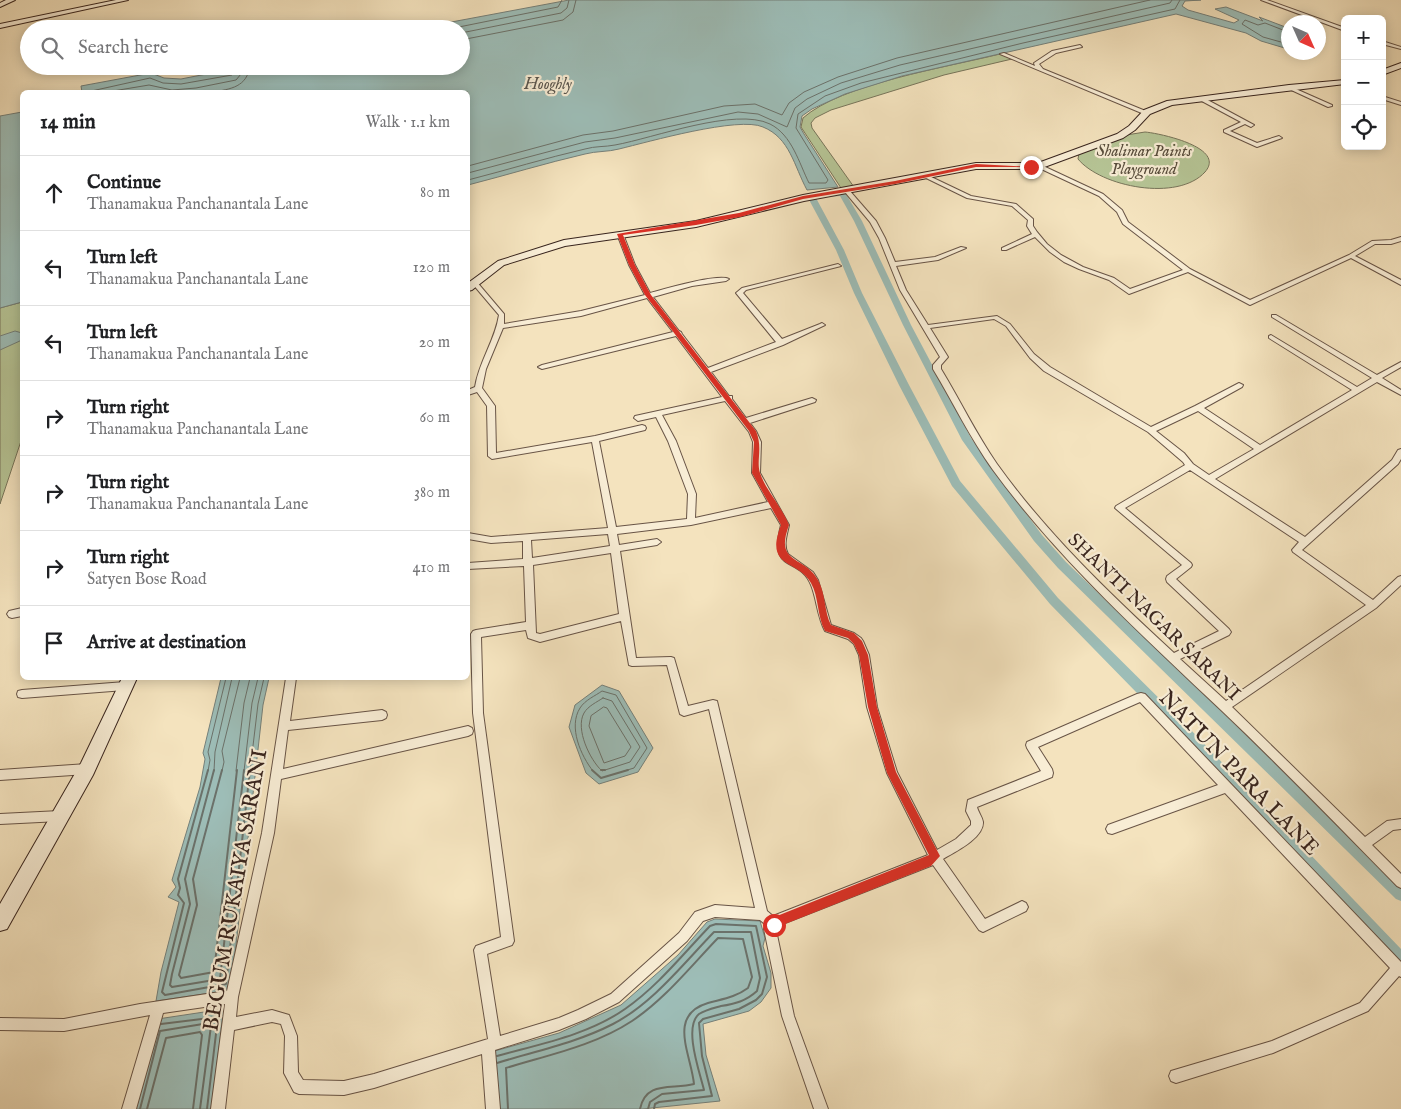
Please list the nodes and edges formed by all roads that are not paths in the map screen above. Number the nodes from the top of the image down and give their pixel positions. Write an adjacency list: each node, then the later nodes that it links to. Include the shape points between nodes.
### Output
1 (12, 0): 4 (main road)
2 (125, 0): 5 (main road)
3 (1264, 0): 8 (street)
4 (0, 5)
5 (29, 20)
6 (20, 22): 7 (main road)
7 (0, 26)
8 (1341, 29)
9 (1386, 43): 11 (street)
10 (1080, 46): 14 (street, via 1054,52 1036,64)
11 (1401, 48)
12 (1002, 54): 14 (street)
13 (1401, 65): 15 (main road)
14 (1041, 70): 22 (street)
15 (1386, 72)
16 (1341, 82): 17 (main road)
17 (1289, 87): 18 (main road); 21 (street)
18 (1200, 98): 22 (main road, via 1170,103); 23 (street)
19 (1386, 99): 20 (street)
20 (1401, 104)
21 (1330, 106)
22 (1146, 113): 26 (main road, via 1120,136)
23 (1244, 122): 24 (street); 25 (street, via 1226,131 1257,144)
24 (1251, 125)
25 (1279, 138)
26 (1039, 166): 27 (main road, via 987,165); 37 (street, via 1101,195 1120,211 1126,223)
27 (925, 176): 28 (main road); 30 (street, via 969,197 1014,205 1031,220 1030,226)
28 (844, 191): 29 (main road, via 724,218); 35 (street, SHANTI NAGAR SARANI, via 873,221)
29 (620, 234): 40 (main road, via 564,243 521,255 494,267); 41 (street)
30 (1035, 235): 33 (street); 37 (street, via 1072,263 1114,278 1129,292)
31 (1401, 239): 34 (street, via 1374,242)
32 (963, 248): 35 (street, via 936,258)
33 (1004, 249)
34 (1351, 256): 37 (street, via 1250,303); 39 (street)
35 (893, 264): 45 (street, SHANTI NAGAR SARANI, via 903,290)
36 (838, 266): 48 (street, via 739,292)
37 (1188, 270)
38 (726, 279): 41 (street)
39 (1401, 283)
40 (471, 285): 44 (street, via 499,310)
41 (648, 295): 44 (street, via 593,311); 46 (street)
42 (1274, 316): 52 (street)
43 (822, 325): 48 (street)
44 (501, 326): 54 (street, via 478,379)
45 (925, 327): 65 (street, via 995,317 1008,325 1032,356 1047,369); 88 (street, SHANTI NAGAR SARANI, via 944,357 937,369 994,466 1059,546)
46 (679, 333): 50 (street); 51 (street)
47 (1271, 338): 55 (street)
48 (781, 343): 51 (street)
49 (1401, 364): 52 (street)
50 (542, 367)
51 (706, 371): 58 (street)
52 (1377, 379): 55 (street); 57 (street)
53 (1239, 385): 60 (street)
54 (478, 388): 56 (street); 66 (street, via 491,406 492,456)
55 (1358, 391): 67 (street)
56 (470, 392)
57 (1401, 393)
58 (729, 398): 61 (street); 63 (street)
59 (812, 400): 63 (street)
60 (1198, 408): 65 (street); 67 (street)
61 (658, 414): 62 (street); 73 (street, via 692,494)
62 (638, 418)
63 (746, 421): 72 (street, via 757,442 756,473)
64 (642, 428): 66 (street)
65 (1151, 430): 70 (street, via 1183,454)
66 (594, 439): 74 (street, via 607,486)
67 (1260, 449): 71 (street)
68 (1401, 452): 69 (street)
69 (1398, 464): 78 (street)
70 (1190, 466): 71 (street); 88 (street, via 1119,508 1188,565 1170,579 1226,632)
71 (1209, 479): 78 (street)
72 (773, 504): 73 (street); 105 (street, via 785,525 780,549 789,562 815,582 828,628 851,636 861,648 869,676 872,707 892,773)
73 (690, 522): 74 (street)
74 (611, 532): 76 (street); 79 (street)
75 (470, 536): 76 (street, via 491,540)
76 (527, 538): 80 (street)
77 (657, 542): 79 (street)
78 (1305, 542): 83 (street, via 1296,550)
79 (614, 549): 80 (street); 86 (street)
80 (528, 562): 81 (street); 87 (street)
81 (470, 566)
82 (1401, 580): 83 (street)
83 (1373, 604): 92 (street)
84 (20, 612): 85 (street)
85 (12, 614)
86 (624, 617): 87 (street, via 540,638 531,635); 108 (street, via 632,662 671,661 684,712 713,704)
87 (531, 626): 116 (street, via 476,634 478,714 508,941 480,950)
88 (1173, 658): 92 (street, SHANTI NAGAR SARANI)
89 (291, 680): 94 (street, BEGUM RUKAIYA SARANI)
90 (127, 682): 91 (street); 96 (main road)
91 (22, 694)
92 (1225, 707): 104 (street, SHANTI NAGAR SARANI)
93 (382, 715): 94 (street)
94 (284, 726): 98 (street, BEGUM RUKAIYA SARANI)
95 (468, 730): 98 (street)
96 (87, 769): 97 (street); 100 (main road)
97 (0, 775)
98 (277, 775): 112 (street, BEGUM RUKAIYA SARANI, via 268,834)
99 (1227, 787): 103 (street); 105 (street, NATUN PARA LANE, via 1141,697 1031,745 1048,773 972,804 977,827 960,843); 111 (street, NATUN PARA LANE)
100 (60, 816): 101 (street); 109 (main road)
101 (0, 819)
102 (1401, 824): 104 (street, via 1391,825)
103 (1112, 829)
104 (1364, 844): 106 (street, SHANTI NAGAR SARANI)
105 (935, 856): 107 (street, via 983,926); 110 (street)
106 (1401, 882)
107 (1022, 907)
108 (762, 914): 110 (street); 116 (street, via 715,911 699,916 683,937 615,998 559,1024)
109 (0, 922)
110 (774, 925): 121 (street, via 770,929 788,1016)
111 (1400, 970): 117 (street, via 1364,1007 1272,1047)
112 (232, 997): 113 (street); 115 (street, BEGUM RUKAIYA SARANI)
113 (158, 1008): 114 (street, via 64,1025); 118 (street)
114 (0, 1024)
115 (228, 1026): 116 (street, via 272,1016 285,1019 291,1036 291,1073 299,1087 315,1089 344,1088); 119 (street, BEGUM RUKAIYA SARANI)
116 (491, 1045): 120 (street)
117 (1176, 1076)
118 (129, 1109)
119 (218, 1109)
120 (492, 1109)
121 (821, 1109)

